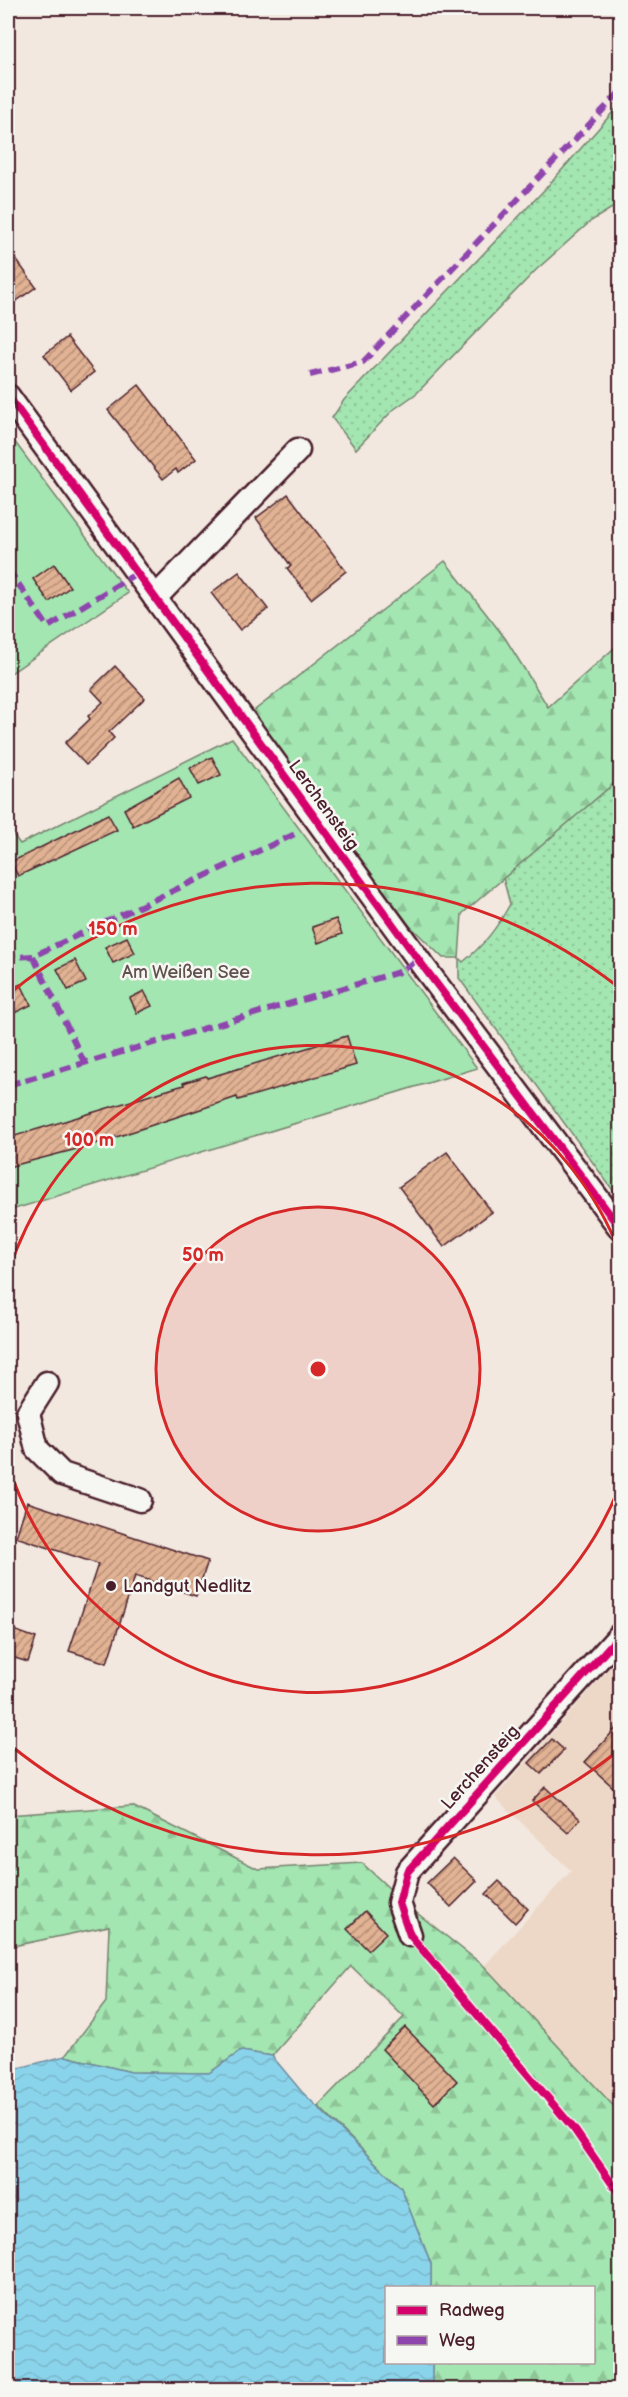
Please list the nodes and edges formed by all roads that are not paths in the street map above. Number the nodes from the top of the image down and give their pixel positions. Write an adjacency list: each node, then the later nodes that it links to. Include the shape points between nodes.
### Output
1 (8, 396): 3 (street, Lerchensteig)
2 (298, 450): 3 (street)
3 (155, 598): 4 (street, Lerchensteig, via 423,966)
4 (621, 1228)
5 (47, 1383): 6 (street, via 28,1413 37,1449 62,1474)
6 (140, 1500)
7 (621, 1635): 8 (street, Lerchensteig, via 406,1872 399,1903)
8 (410, 1935)

